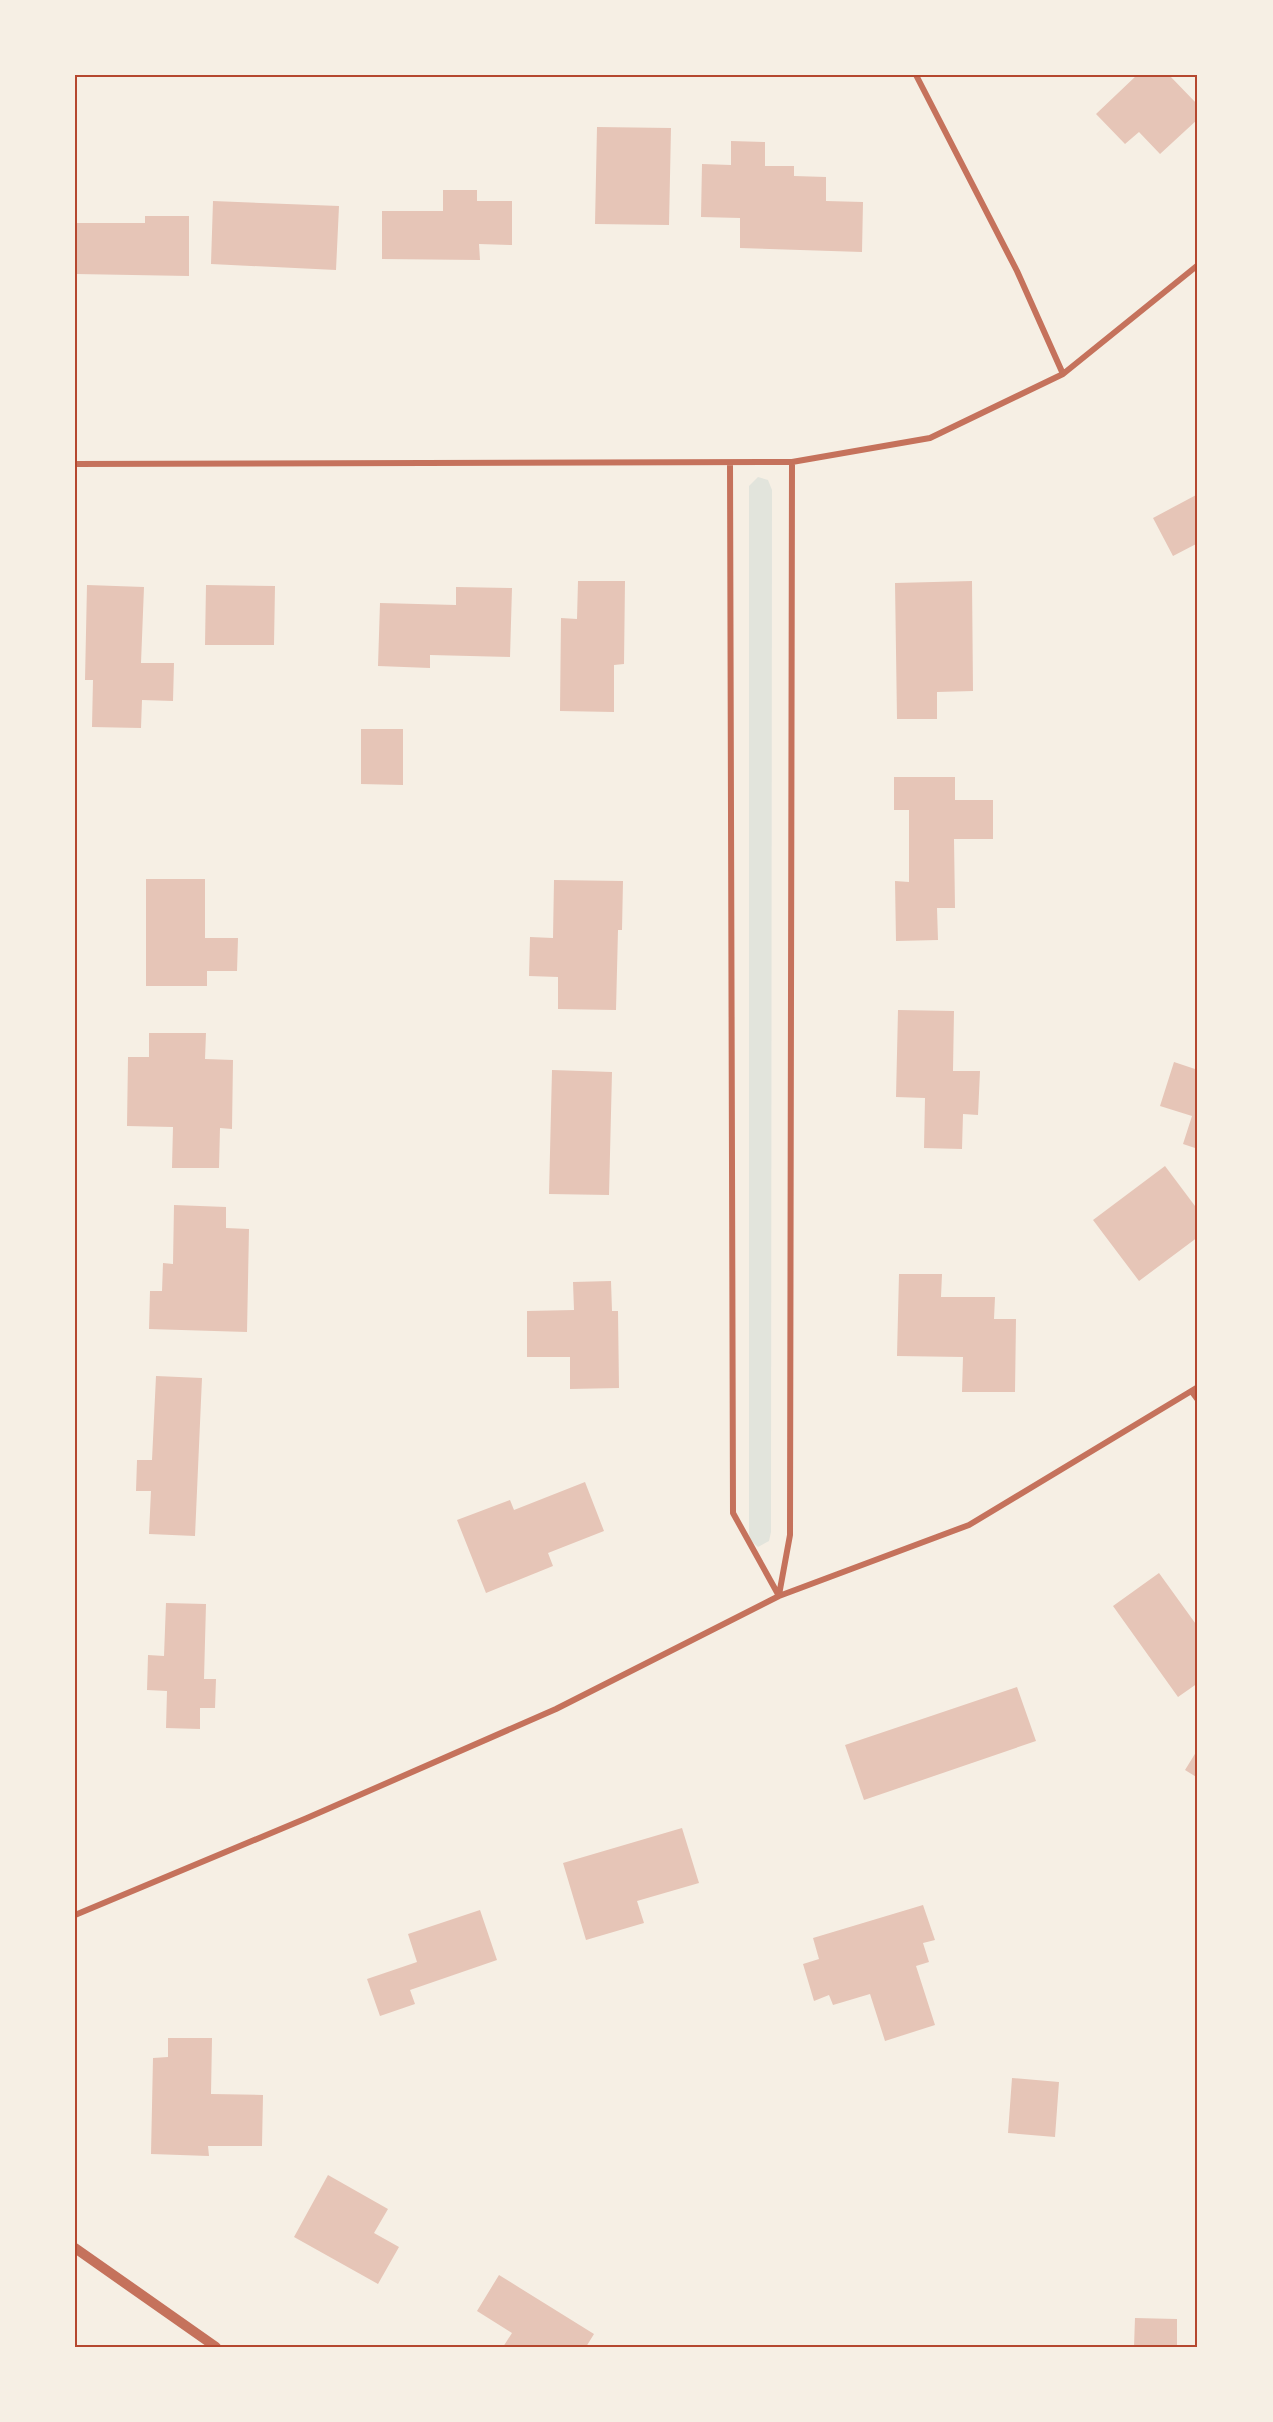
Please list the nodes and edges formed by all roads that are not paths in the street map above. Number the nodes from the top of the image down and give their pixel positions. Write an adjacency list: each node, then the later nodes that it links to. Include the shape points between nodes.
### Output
1 (916, 75): 3 (street, via 1017,271)
2 (1198, 265): 3 (street)
3 (1063, 374): 4 (street, via 930,438)
4 (792, 462): 5 (street); 9 (street, via 790,1535)
5 (730, 463): 6 (street); 9 (street, via 733,1513)
6 (75, 464)
7 (1195, 1390): 8 (street); 9 (street, via 969,1525)
8 (1198, 1400)
9 (779, 1596): 10 (street, via 556,1708)
10 (75, 1915)
11 (75, 2248): 12 (street)
12 (216, 2347)

